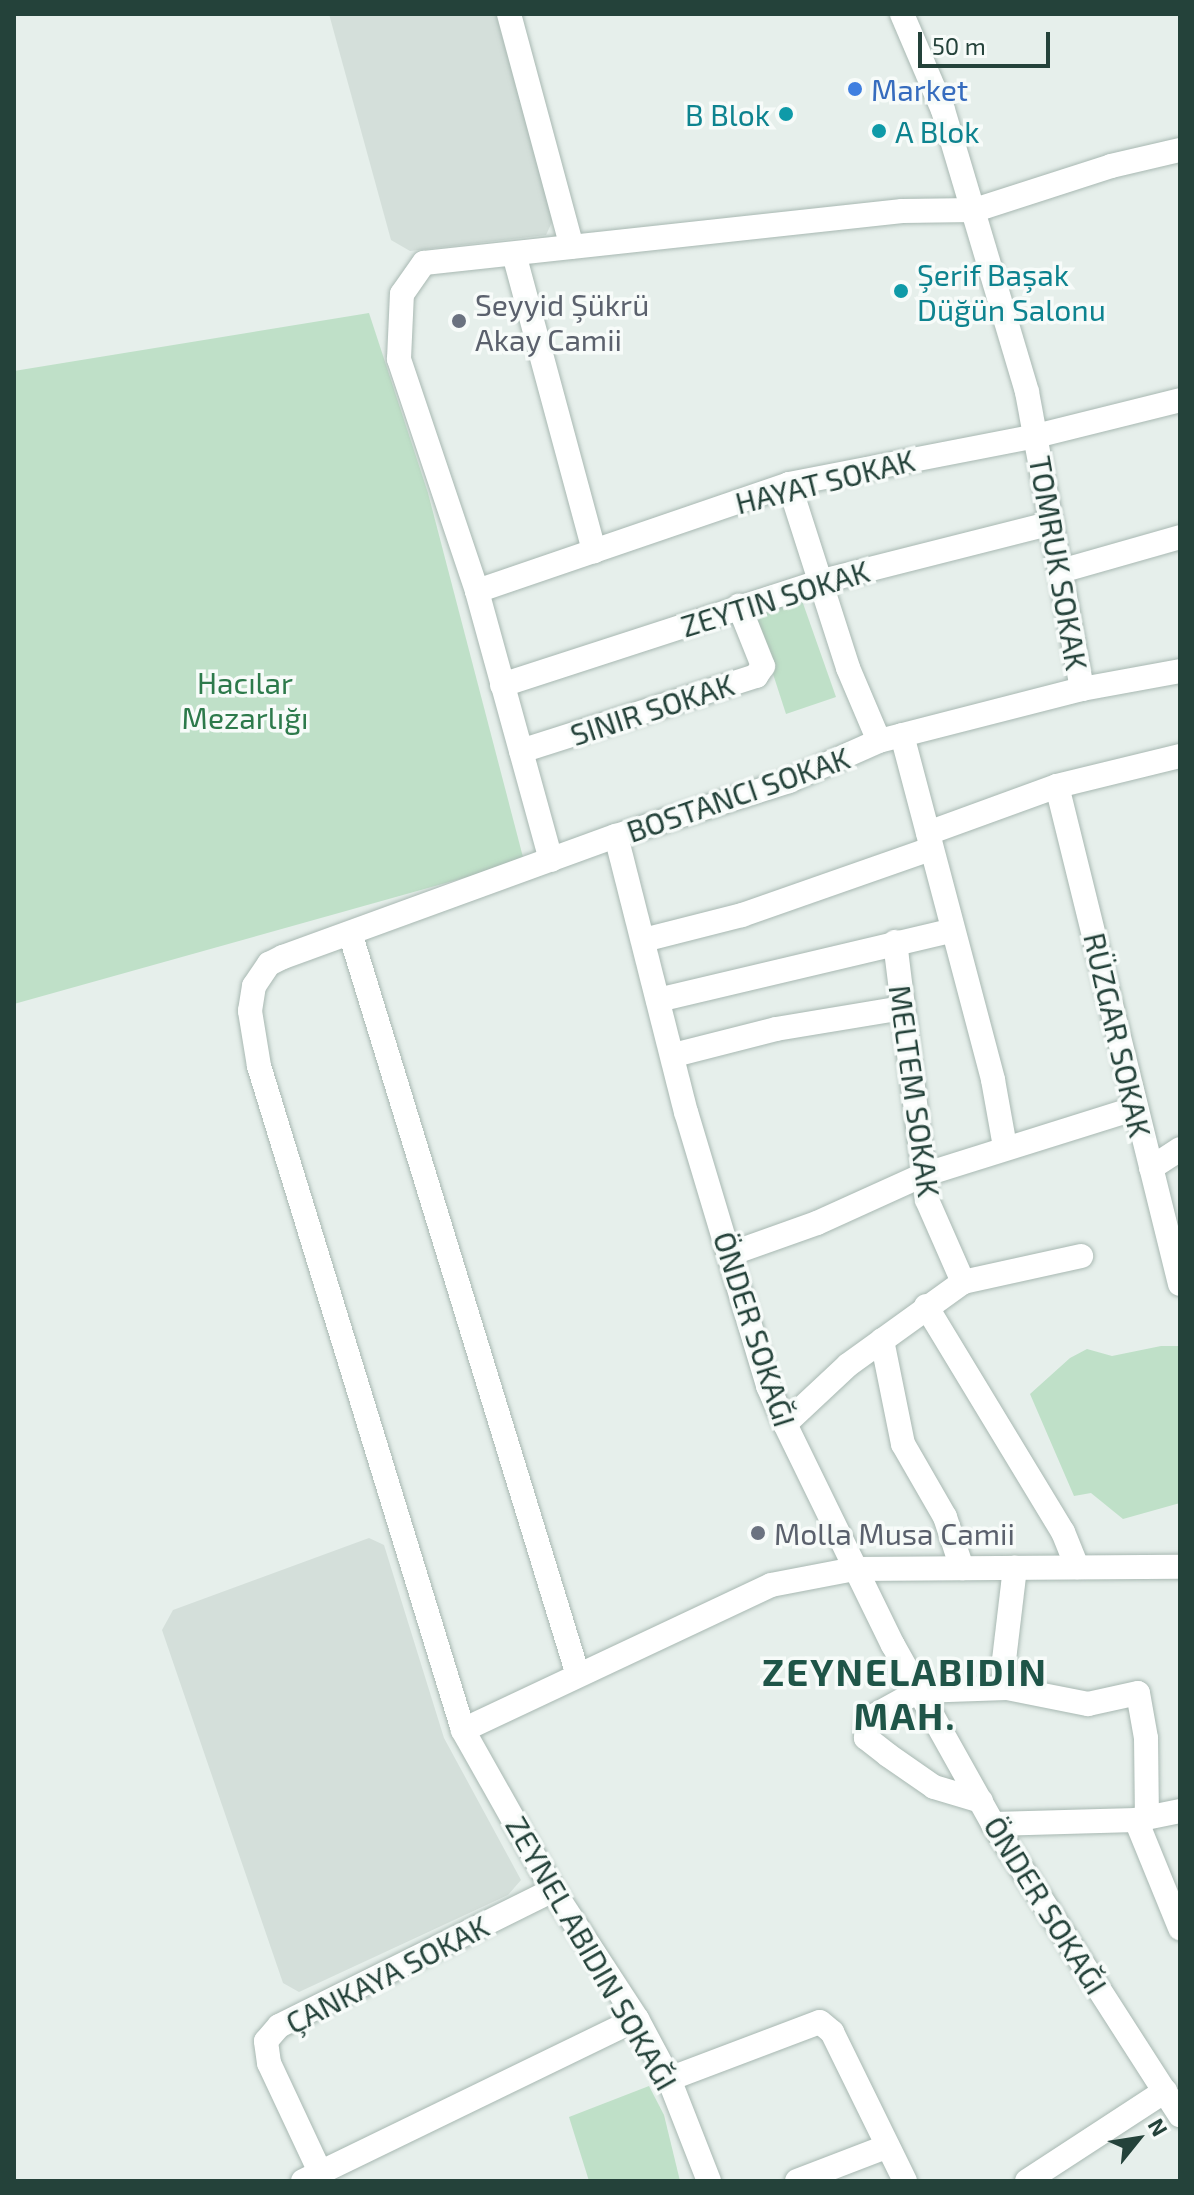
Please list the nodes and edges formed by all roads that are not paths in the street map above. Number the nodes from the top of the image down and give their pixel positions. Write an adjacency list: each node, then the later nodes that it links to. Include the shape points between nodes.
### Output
1 (509, 14): 5 (street)
2 (902, 14): 4 (street, TOMRUK SOKAK, via 943,110)
3 (1180, 150): 4 (street)
4 (975, 210): 5 (street, via 902,211); 8 (street, TOMRUK SOKAK)
5 (572, 247): 6 (street)
6 (514, 254): 12 (street); 15 (street, via 424,263 402,294 399,359)
7 (1180, 400): 8 (street, HAYAT SOKAK)
8 (1036, 436): 9 (street, HAYAT SOKAK); 10 (street, TOMRUK SOKAK)
9 (789, 484): 12 (street, HAYAT SOKAK); 14 (street)
10 (1052, 523): 13 (street, TOMRUK SOKAK); 14 (street, ZEYTIN SOKAK)
11 (1180, 537): 13 (street)
12 (594, 551): 15 (street, HAYAT SOKAK)
13 (1061, 571): 19 (street, TOMRUK SOKAK)
14 (819, 582): 16 (street, ZEYTIN SOKAK); 21 (street)
15 (477, 591): 18 (street)
16 (739, 606): 18 (street, ZEYTIN SOKAK); 22 (street, via 763,666 756,676)
17 (1180, 671): 19 (street)
18 (502, 685): 22 (street)
19 (1082, 689): 20 (street)
20 (902, 735): 21 (street); 26 (street)
21 (879, 741): 25 (street, via 789,781)
22 (521, 751): 27 (street)
23 (1179, 761): 24 (street)
24 (1057, 786): 26 (street); 35 (street, RÜZGAR SOKAK)
25 (616, 836): 27 (street); 30 (street)
26 (929, 841): 28 (street); 30 (street, via 742,915)
27 (551, 860): 29 (street)
28 (951, 931): 31 (street); 36 (street, via 993,1080)
29 (351, 936): 52 (street); 55 (street, via 269,964 250,999 252,1035)
30 (644, 940): 32 (street)
31 (895, 942): 32 (street); 33 (street, MELTEM SOKAK)
32 (658, 1000): 34 (street)
33 (903, 1008): 34 (street, via 776,1029); 39 (street, MELTEM SOKAK)
34 (674, 1055): 40 (street)
35 (1134, 1109): 36 (street); 38 (street, RÜZGAR SOKAK)
36 (1005, 1147): 39 (street)
37 (1180, 1149): 38 (street)
38 (1151, 1168): 43 (street, RÜZGAR SOKAK)
39 (923, 1175): 40 (street, via 817,1223); 42 (street, MELTEM SOKAK, via 927,1200)
40 (730, 1254): 46 (street)
41 (1081, 1256): 42 (street)
42 (963, 1282): 44 (street)
43 (1180, 1284)
44 (926, 1306): 45 (street); 47 (street, via 1063,1532)
45 (882, 1340): 46 (street); 49 (street, via 903,1444 945,1517)
46 (785, 1424): 51 (street)
47 (1077, 1567): 48 (street); 50 (street)
48 (1180, 1567)
49 (962, 1568): 50 (street); 51 (street)
50 (1015, 1568): 53 (street, via 1004,1660)
51 (854, 1569): 52 (street, via 771,1585); 54 (street)
52 (577, 1672): 55 (street)
53 (1007, 1688): 54 (street); 58 (street, via 1088,1704 1126,1693 1143,1697)
54 (919, 1691): 56 (street); 56 (street, via 868,1719 866,1738 934,1787)
55 (463, 1730): 60 (street)
56 (981, 1801): 59 (street)
57 (1180, 1811): 58 (street)
58 (1141, 1819): 59 (street); 61 (street)
59 (993, 1824): 64 (street)
60 (553, 1890): 62 (street); 67 (street, ÇANKAYA SOKAK, via 279,2026 266,2041 269,2063)
61 (1180, 1928)
62 (637, 2019): 63 (street); 67 (street)
63 (669, 2079): 66 (street, via 820,2022 832,2032); 68 (street)
64 (1165, 2091): 65 (street); 71 (street)
65 (1180, 2115)
66 (888, 2146): 69 (street); 70 (street)
67 (312, 2177)
68 (709, 2181)
69 (797, 2181)
70 (905, 2181)
71 (1027, 2181)

